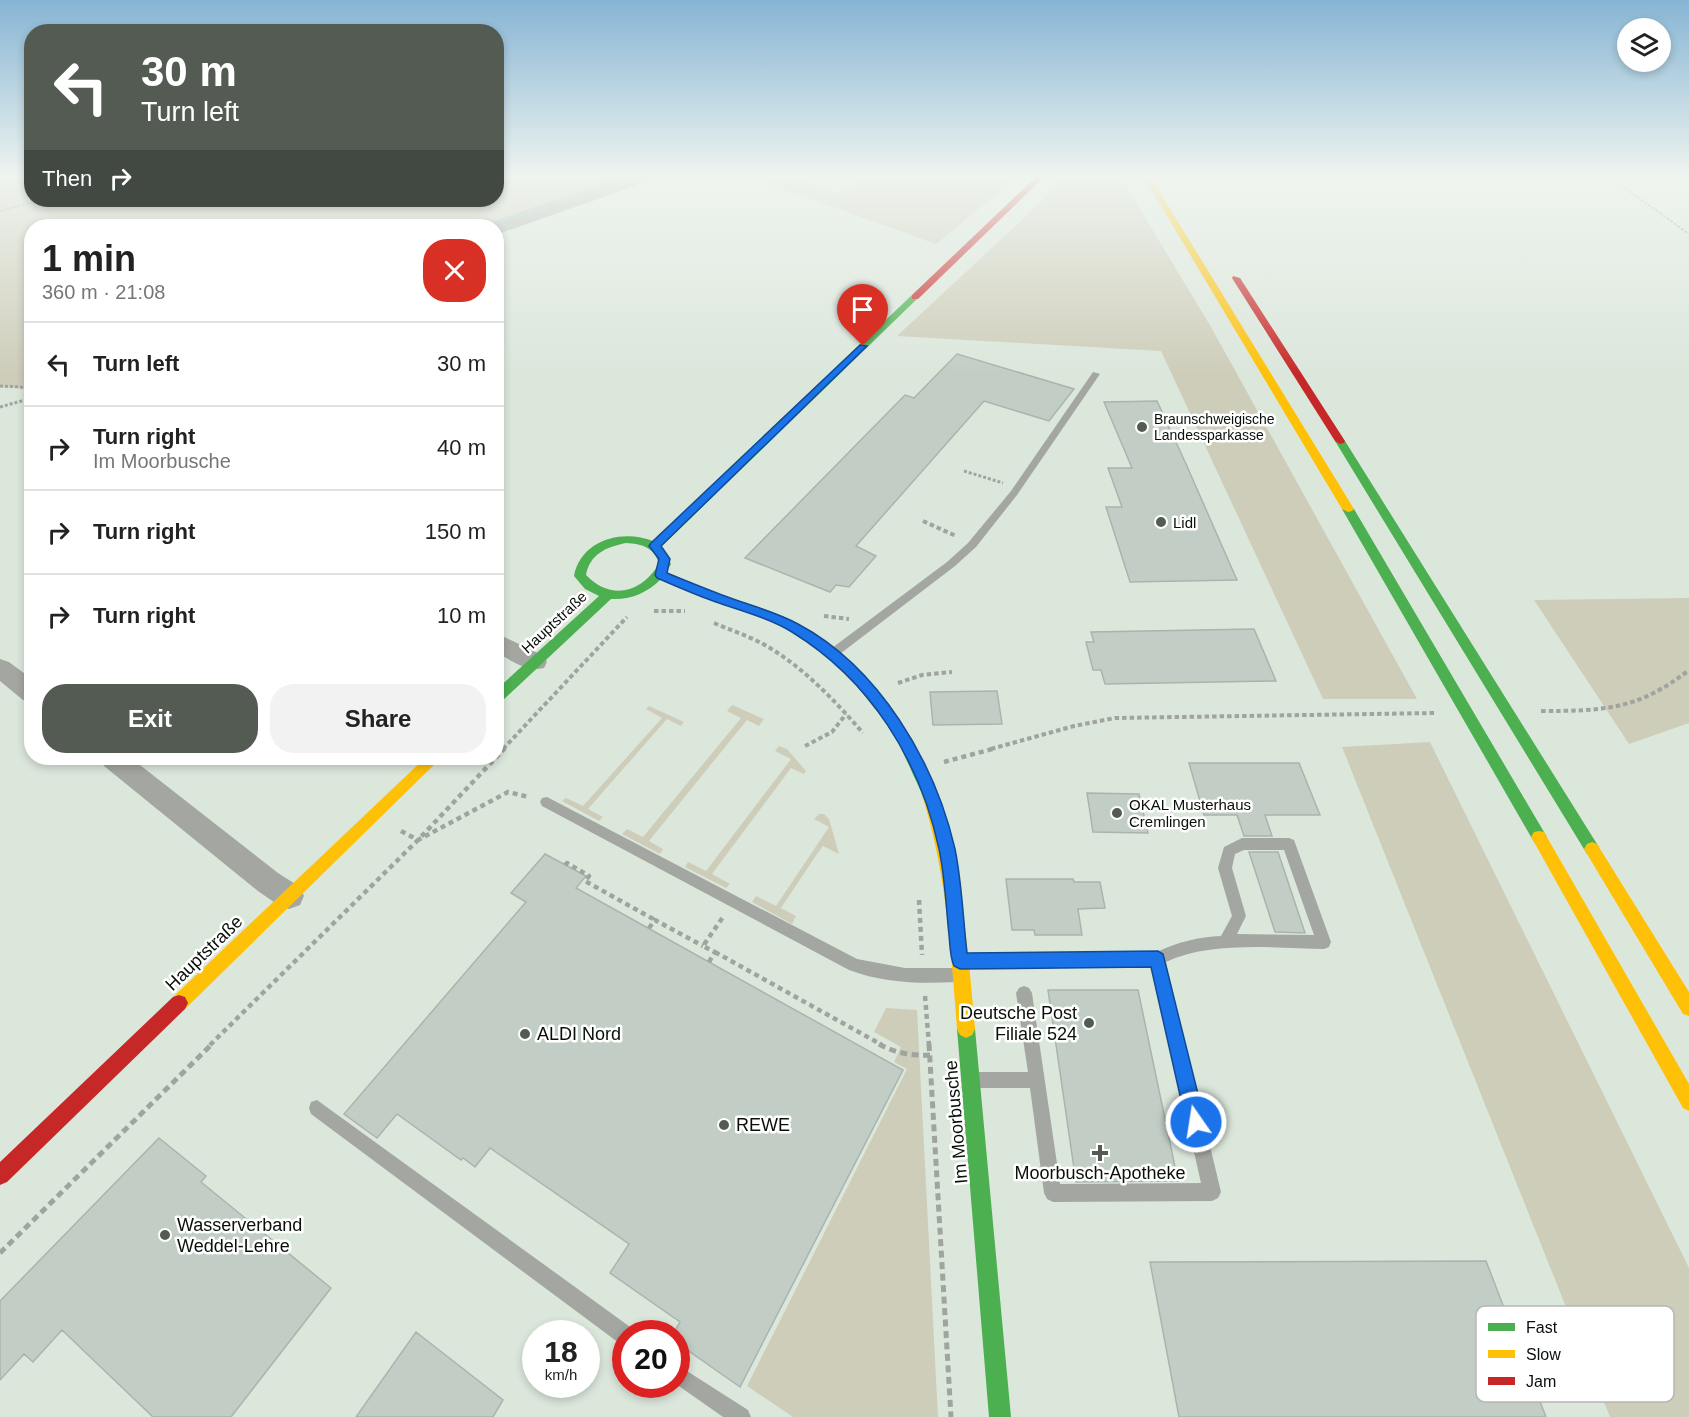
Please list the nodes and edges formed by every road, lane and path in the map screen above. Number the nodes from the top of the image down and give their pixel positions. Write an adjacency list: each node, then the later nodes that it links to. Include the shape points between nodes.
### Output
1 (972, 242): 13 (main road)
2 (1186, 242): 53 (main road, via 1353,515)
3 (1225, 262): 49 (main road, via 1387,514)
4 (1096, 374): 10 (lane)
5 (0, 386): 6 (path)
6 (24, 388)
7 (24, 400): 8 (path)
8 (0, 407)
9 (964, 471): 10 (path)
10 (1018, 488): 12 (lane)
11 (922, 521): 12 (path)
12 (972, 545): 18 (lane)
13 (655, 546): 14 (main road, via 664,559); 15 (main road, via 637,540 615,540 588,554 580,569 583,583)
14 (661, 575): 15 (main road, via 639,591); 18 (main road, Im Moorbusche, via 781,621)
15 (608, 595): 19 (main road, Hauptstraße)
16 (611, 634): 30 (path)
17 (504, 645): 19 (street)
18 (832, 654): 34 (main road, Im Moorbusche, via 875,694)
19 (536, 662): 25 (main road, Hauptstraße)
20 (0, 668): 24 (street)
21 (1689, 670): 26 (path, via 1662,692 1640,702)
22 (952, 672): 23 (path)
23 (905, 680)
24 (24, 687)
25 (504, 691)
26 (1590, 711)
27 (1358, 713): 34 (path, via 1115,718)
28 (846, 714): 29 (path, via 832,732)
29 (805, 746)
30 (504, 748)
31 (122, 765): 38 (street)
32 (427, 765): 38 (main road, Hauptstraße)
33 (488, 765): 36 (path)
34 (919, 768): 47 (main road, Im Moorbusche, via 947,850)
35 (547, 802): 36 (path, via 508,792); 39 (lane)
36 (418, 840): 56 (path)
37 (565, 865): 40 (path, via 589,876 585,881)
38 (289, 896): 55 (main road, Hauptstraße)
39 (734, 902): 43 (path); 47 (lane, via 854,965 886,974 923,977)
40 (655, 920): 41 (path); 43 (path)
41 (648, 928)
42 (1224, 943): 42 (lane, via 1324,942 1289,844 1242,844 1229,851 1225,868 1239,916); 45 (lane, via 1184,948)
43 (703, 946): 44 (path)
44 (715, 952): 46 (path); 50 (path, via 890,1050)
45 (1158, 959): 47 (lane); 52 (lane, via 1212,1192 1053,1193)
46 (709, 962)
47 (960, 968): 51 (main road, Im Moorbusche)
48 (1024, 993): 52 (lane)
49 (1689, 1008)
50 (930, 1055)
51 (970, 1080): 52 (lane); 60 (main road, Im Moorbusche)
52 (1037, 1080)
53 (1689, 1102)
54 (317, 1108): 57 (lane)
55 (0, 1175)
56 (0, 1253)
57 (612, 1326)
58 (690, 1383): 59 (lane)
59 (741, 1417)
60 (999, 1417)

